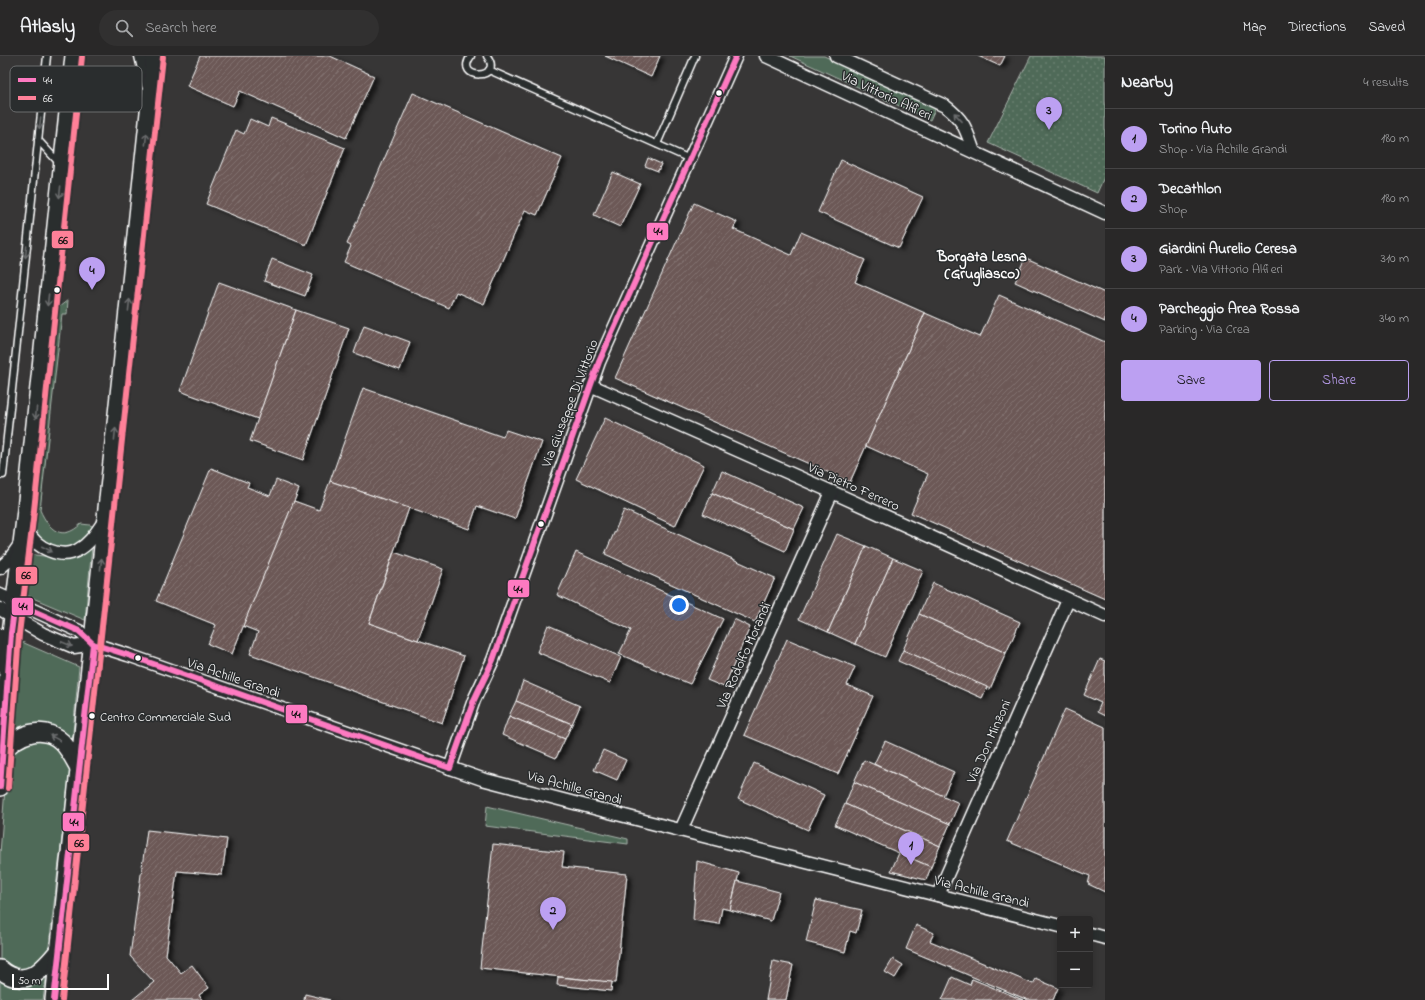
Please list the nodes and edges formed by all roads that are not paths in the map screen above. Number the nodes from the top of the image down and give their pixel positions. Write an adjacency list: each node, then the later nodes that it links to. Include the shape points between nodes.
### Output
1 (47, 56): 12 (lane, one-way to 12)
2 (74, 56): 13 (street)
3 (81, 56): 14 (street)
4 (141, 56): 16 (street)
5 (155, 56): 16 (street)
6 (471, 56): 15 (lane, via 467,64 472,74 483,75)
7 (487, 56): 15 (lane, via 490,62)
8 (695, 56): 20 (lane)
9 (736, 56): 22 (street, Via Giuseppe Di Vittorio)
10 (766, 56): 21 (street, Via Vittorio Alfieri)
11 (836, 56): 21 (street, Via Vittorio Alfieri, one-way to 11, via 963,123 945,106)
12 (46, 66)
13 (73, 66)
14 (76, 66)
15 (489, 70): 20 (lane)
16 (151, 96): 28 (street, one-way to 16)
17 (41, 112): 19 (lane, one-way to 19)
18 (68, 112): 23 (street)
19 (38, 140): 23 (lane); 26 (lane, one-way to 26)
20 (657, 144): 22 (lane)
21 (974, 152): 24 (street, Via Vittorio Alfieri)
22 (690, 159): 25 (street, Via Giuseppe Di Vittorio)
23 (62, 167): 29 (street, one-way to 29)
24 (1105, 212)
25 (590, 385): 27 (street, Via Pietro Ferrero); 42 (street, Via Giuseppe Di Vittorio, via 495,653 474,700)
26 (0, 475)
27 (832, 492): 32 (street, Via Pietro Ferrero); 44 (street, Via Rodolfo Morandi)
28 (106, 518): 29 (street, one-way to 28, via 34,540 55,553 67,553 77,551 88,543); 36 (street, one-way to 28)
29 (25, 519): 30 (street)
30 (22, 541): 31 (street); 33 (street)
31 (0, 568)
32 (1068, 600): 34 (street, Via Pietro Ferrero); 45 (street, Via Don Minzoni)
33 (7, 606): 36 (street, via 79,631); 36 (street, one-way to 36, via 43,634 74,647); 39 (street)
34 (1105, 616)
35 (0, 635): 37 (street)
36 (93, 644): 41 (street); 42 (street, Via Achille Grandi)
37 (0, 670)
38 (0, 677): 39 (street)
39 (6, 698): 40 (street)
40 (2, 752): 41 (street, one-way to 40, via 62,742 47,734 23,735); 43 (street)
41 (79, 768): 49 (street)
42 (450, 768): 44 (street, Via Achille Grandi)
43 (0, 787)
44 (681, 830): 45 (street, Via Achille Grandi)
45 (938, 895): 46 (street, Via Achille Grandi)
46 (1057, 925)
47 (1093, 935): 48 (street)
48 (1105, 938)
49 (59, 950): 50 (street, via 47,965 32,976 11,977); 51 (street)
50 (0, 970)
51 (54, 1000)

